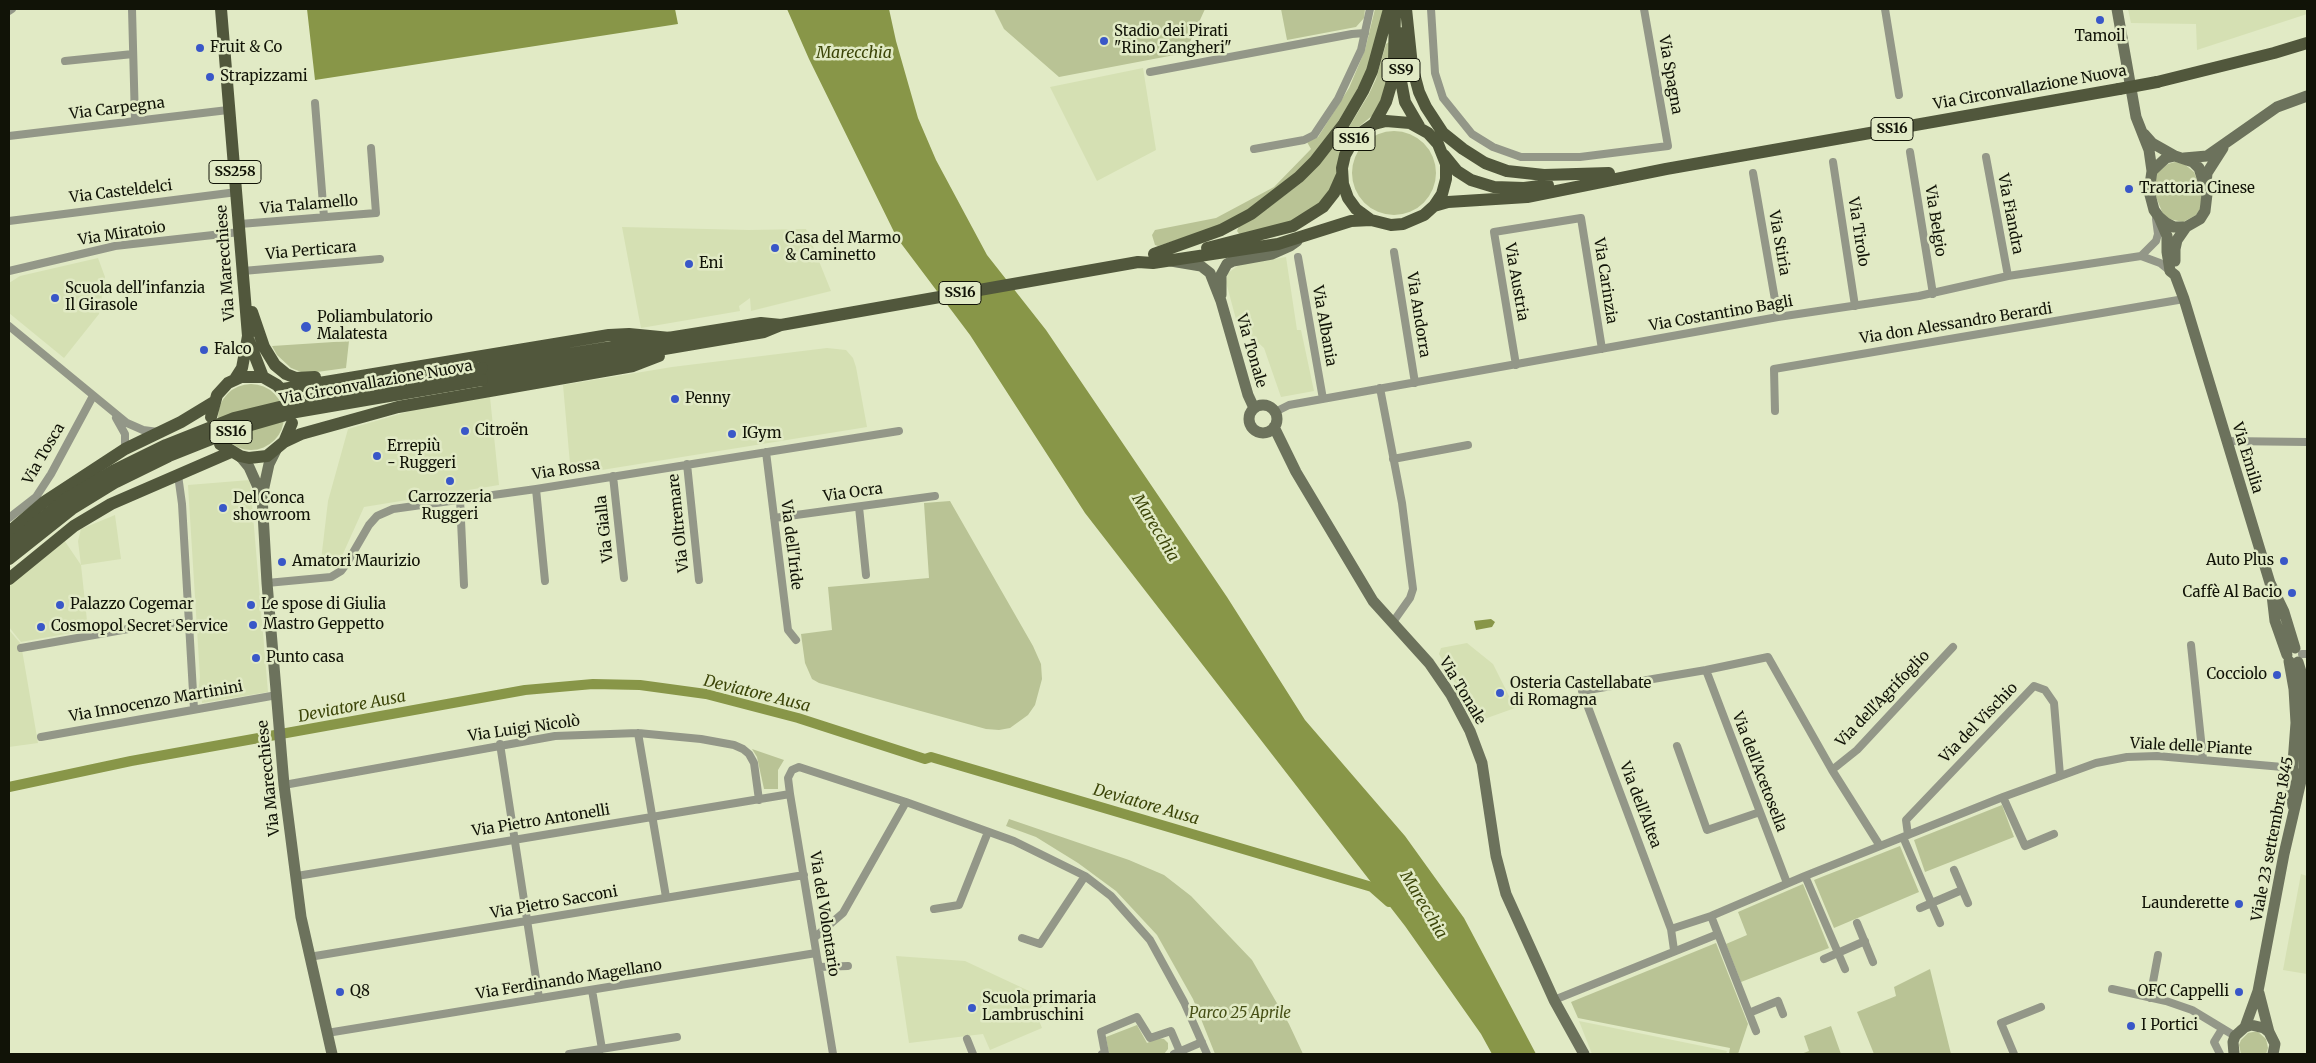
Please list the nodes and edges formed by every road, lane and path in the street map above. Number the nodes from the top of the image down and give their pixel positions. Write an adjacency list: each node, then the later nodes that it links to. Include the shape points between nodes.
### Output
1 (12, 9): 13 (street)
2 (132, 9): 16 (street)
3 (220, 9): 22 (main road, Via Marecchiese / SS258)
4 (1370, 9): 14 (street)
5 (1389, 9): 53 (main road, via 1363,91 1343,125 1315,161 1250,214 1221,230)
6 (1395, 9): 24 (main road, SS9, via 1391,85)
7 (1402, 9): 25 (main road, SS9, via 1401,81 1405,102)
8 (1406, 9): 38 (main road, via 1412,66 1419,92 1443,133 1463,150 1506,172 1544,175)
9 (1431, 9): 10 (street, Via Spagna, via 1435,73 1442,98 1472,134 1493,147 1521,157 1580,157 1668,146)
10 (1644, 9)
11 (1885, 9): 19 (street)
12 (2117, 9): 26 (main road)
13 (9, 11)
14 (1365, 33): 18 (street); 30 (street, via 1361,50 1338,99 1314,135 1304,140)
15 (2307, 43): 36 (main road, Via Circonvallazione Nuova / SS16, bridge, via 2157,82)
16 (133, 54): 17 (street); 23 (street)
17 (65, 60)
18 (1150, 72)
19 (1899, 95)
20 (2307, 96): 28 (main road, via 2277,107)
21 (315, 103): 45 (street)
22 (228, 110): 23 (street, Via Carpegna); 42 (main road, Via Marecchiese / SS258)
23 (134, 121): 27 (street, Via Carpegna)
24 (1374, 124): 25 (main road, SS16, via 1397,120); 40 (main road, SS16, via 1364,129 1349,145)
25 (1419, 126): 32 (main road, SS16, via 1438,144)
26 (2140, 129): 34 (main road, via 2152,143); 37 (main road, via 2149,150)
27 (9, 136)
28 (2226, 144): 34 (main road, via 2207,156); 41 (main road, via 2208,173)
29 (371, 148): 45 (street, Via Talamello, via 376,213)
30 (1254, 149)
31 (1910, 152): 64 (street, Via Belgio)
32 (1443, 154): 38 (main road, Via Circonvallazione Nuova / SS16, via 1456,171 1494,187 1524,188); 43 (main road, SS16, via 1446,179)
33 (1986, 157): 62 (street, Via Fiandra)
34 (2180, 157): 37 (main road, via 2166,158); 41 (main road, via 2199,168)
35 (1833, 162): 67 (street, Via Tirolo)
36 (1666, 169): 38 (main road, Via Circonvallazione Nuova / SS16); 43 (main road, Via Circonvallazione Nuova / SS16, via 1527,197 1467,199)
37 (2152, 171): 44 (main road, via 2148,188)
38 (1609, 173)
39 (1753, 173): 68 (street, Via Stiria)
40 (1342, 175): 48 (main road, SS16, via 1348,198); 53 (main road, Via Circonvallazione Nuova / SS16, via 1323,207 1293,226 1195,250)
41 (2206, 184): 49 (main road, via 2205,211 2200,219)
42 (237, 192): 47 (street, Via Casteldelci); 50 (main road, Via Marecchiese / SS258)
43 (1434, 206): 48 (main road, SS16, via 1420,218 1403,224)
44 (2157, 213): 49 (main road, via 2166,224); 54 (street, via 2156,241); 61 (main road, Via Emilia, via 2168,236 2167,252)
45 (324, 217): 50 (street, Via Talamello)
46 (1581, 218): 72 (street, Via Carinzia); 73 (street, Via Austria, via 1494,232)
47 (9, 220)
48 (1371, 220): 51 (main road, Via Circonvallazione Nuova / SS16, via 1351,221)
49 (2186, 227): 61 (main road, Via Emilia, via 2177,240 2177,268)
50 (240, 228): 59 (main road, Via Marecchiese / SS258); 60 (street, Via Miratoio, via 115,246)
51 (1303, 236): 57 (main road, Via Circonvallazione Nuova / SS16, via 1278,244); 66 (main road, Via Tonale, via 1272,254 1227,264 1221,275)
52 (1394, 252): 78 (street, Via Andorra)
53 (1154, 254): 58 (main road, Via Circonvallazione Nuova / SS16)
54 (2141, 256): 61 (street, via 2160,263); 62 (street, Via Costantino Bagli)
55 (1298, 258): 81 (street, Via Albania)
56 (380, 259): 59 (street, Via Perticara)
57 (1171, 261): 58 (main road, Via Circonvallazione Nuova / SS16); 66 (main road, Via Tonale, via 1206,269)
58 (1138, 262): 71 (main road, Via Circonvallazione Nuova / SS16, via 781,325 764,332)
59 (244, 271): 63 (main road, Via Marecchiese / SS258)
60 (9, 272)
61 (2173, 273): 65 (main road, Via Emilia)
62 (2008, 276): 64 (street, Via Costantino Bagli)
63 (244, 285): 70 (main road, Via Marecchiese / SS258); 74 (main road, via 264,347 275,365 286,374 307,378)
64 (1933, 294): 67 (street, Via Costantino Bagli)
65 (2184, 299): 85 (street, Via don Alessandro Berardi, via 1774,368); 92 (main road, Via Emilia)
66 (1221, 301): 83 (main road, Via Tonale)
67 (1855, 306): 68 (street, Via Costantino Bagli)
68 (1778, 317): 72 (street, Via Costantino Bagli)
69 (9, 326): 80 (street)
70 (248, 336): 76 (main road, Via Marecchiese / SS258); 77 (main road, Via Marecchiese / SS258, via 242,368)
71 (670, 343): 74 (main road, via 629,334 609,335); 75 (main road, Via Circonvallazione Nuova / SS16); 96 (main road, via 654,358 633,366 398,407 301,434)
72 (1602, 349): 73 (street, Via Costantino Bagli)
73 (1516, 365): 78 (street, Via Costantino Bagli)
74 (410, 369): 76 (main road, via 284,392)
75 (482, 374): 112 (main road, Via Circonvallazione Nuova / SS16, bridge, via 329,395 234,418 166,445 113,471 66,499); 113 (main road, Via Circonvallazione Nuova / SS16, bridge, via 296,412 237,429 169,456 116,482 72,508)
76 (263, 377): 77 (main road)
77 (235, 379): 82 (main road, via 222,388)
78 (1415, 383): 79 (street, Via Costantino Bagli)
79 (1380, 388): 81 (street, Via Costantino Bagli); 100 (street)
80 (93, 396): 84 (street); 109 (street, Via Tosca, via 52,474 36,497)
81 (1323, 399): 86 (street, Via Costantino Bagli, via 1289,405)
82 (214, 402): 87 (main road); 91 (main road)
83 (1254, 408): 86 (main road, via 1265,405); 89 (main road, via 1249,420 1255,431 1263,433)
84 (109, 409): 91 (street, via 143,430); 97 (street, via 123,427)
85 (1776, 411)
86 (1275, 412): 89 (main road, via 1277,420)
87 (211, 418)
88 (292, 423): 96 (main road)
89 (1274, 427): 122 (main road, Via Tonale, via 1335,539 1373,601)
90 (899, 430): 98 (street, Via Rossa)
91 (158, 432): 97 (main road)
92 (2226, 441): 93 (street); 127 (main road, Via Emilia, via 2270,583 2276,620)
93 (2307, 442)
94 (220, 444): 99 (main road)
95 (1468, 445): 100 (street)
96 (280, 446): 99 (main road, via 272,454 258,458); 105 (main road, Via Marecchiese, via 269,464)
97 (125, 449): 111 (main road, via 44,502)
98 (766, 452): 101 (street, Via Rossa); 110 (street, Via dell'Iride)
99 (236, 454): 102 (main road); 105 (main road, Via Marecchiese, via 248,467)
100 (1393, 459): 122 (street, via 1413,589)
101 (686, 464): 103 (street, Via Rossa); 117 (street, Via Oltremare)
102 (178, 475): 116 (main road, via 111,504 74,526); 121 (street)
103 (613, 476): 104 (street, Via Rossa); 115 (street, Via Gialla)
104 (536, 489): 107 (street, Via Rossa); 118 (street)
105 (262, 496): 119 (main road, Via Marecchiese)
106 (935, 496): 108 (street, Via Ocra)
107 (460, 499): 119 (street, Via Rossa, via 383,512 369,525 348,563 331,576); 120 (street)
108 (859, 506): 110 (street, Via Ocra); 114 (street)
109 (9, 518)
110 (774, 518): 123 (street, Via dell'Iride, via 788,630)
111 (9, 532)
112 (9, 544)
113 (9, 558)
114 (866, 575)
115 (624, 578)
116 (9, 579)
117 (699, 580)
118 (545, 581)
119 (267, 583): 130 (main road, Via Marecchiese)
120 (464, 585)
121 (189, 622): 126 (street, via 145,626); 131 (street)
122 (1393, 622): 190 (main road, Via Tonale, via 1442,682 1477,748 1506,894)
123 (796, 640)
124 (2191, 645): 137 (street)
125 (1953, 647): 139 (street, Via dell'Agrifoglio, via 1857,750)
126 (22, 648)
127 (2296, 655): 132 (main road, Viale 23 settembre 1845, via 2302,675); 138 (main road, Viale 23 settembre 1845)
128 (1706, 670): 129 (street, Via dell'Agrifoglio); 139 (street, Via dell'Agrifoglio, via 1768,657); 146 (street, Via dell'Acetosella)
129 (1582, 691): 170 (street, Via dell'Altea)
130 (277, 695): 131 (street, Via Innocenzo Martinini); 141 (main road, Via Marecchiese)
131 (194, 709): 134 (street, Via Innocenzo Martinini)
132 (2306, 713): 147 (main road, Viale 23 settembre 1845, via 2304,768)
133 (638, 733): 135 (street, Via Luigi Nicolò, via 555,736); 144 (street, Via Luigi Nicolò, via 701,739 742,749 754,763); 148 (street)
134 (41, 737)
135 (500, 744): 141 (street, Via Luigi Nicolò); 152 (street)
136 (1677, 746): 146 (street, via 1706,830)
137 (2203, 759): 138 (street, Viale delle Piante); 140 (street, Viale delle Piante, via 2127,757)
138 (2294, 768): 147 (main road, Viale 23 settembre 1845, via 2291,790)
139 (1832, 770): 153 (street, Via dell'Agrifoglio)
140 (2060, 775): 143 (street, Viale delle Piante); 151 (street, Via del Vischio, via 2054,703 2045,690 2034,686 1906,820)
141 (284, 785): 156 (main road, Via Marecchiese)
142 (790, 794): 144 (street, Via Pietro Antonelli); 145 (street, Via del Volontario, via 788,778 792,770 799,767); 155 (street, Via del Volontario)
143 (2003, 797): 150 (street, via 2025,846); 151 (street, Viale delle Piante)
144 (759, 800): 148 (street, Via Pietro Antonelli)
145 (906, 802): 149 (street); 172 (street, via 843,913)
146 (1760, 812): 159 (street, Via dell'Acetosella)
147 (2294, 813): 187 (main road, Viale 23 settembre 1845)
148 (652, 818): 152 (street, Via Pietro Antonelli); 161 (street)
149 (988, 832): 157 (street); 164 (street, via 959,905)
150 (2054, 834)
151 (1906, 836): 153 (street, Viale delle Piante); 163 (street)
152 (514, 839): 156 (street, Via Pietro Antonelli); 167 (street)
153 (1880, 846): 158 (street, Viale delle Piante)
154 (1954, 870): 160 (street)
155 (804, 875): 161 (street, Via Pietro Sacconi); 172 (street, Via del Volontario)
156 (297, 876): 179 (main road, Via Marecchiese)
157 (1086, 876): 173 (street, via 1040,944); 202 (street, via 1111,896 1150,940)
158 (1805, 876): 159 (street, Viale delle Piante); 177 (street)
159 (1786, 883): 166 (street, Viale delle Piante)
160 (1962, 890): 162 (street); 163 (street)
161 (666, 897): 167 (street, Via Pietro Sacconi)
162 (1968, 902)
163 (1932, 903): 165 (street); 169 (street)
164 (934, 908)
165 (1920, 908)
166 (1711, 916): 170 (street, Viale delle Piante); 171 (street)
167 (527, 922): 179 (street, Via Pietro Sacconi); 188 (street)
168 (1857, 923): 174 (street)
169 (1940, 923)
170 (1672, 929): 175 (street)
171 (1718, 934): 175 (street); 192 (street)
172 (814, 938): 176 (street, Via del Volontario)
173 (1022, 938)
174 (1865, 941): 177 (street); 181 (street)
175 (1674, 950): 190 (street)
176 (816, 953): 183 (street, Via del Volontario); 186 (street, Via Ferdinando Magellano)
177 (1838, 953): 180 (street); 184 (street)
178 (2158, 955): 189 (street)
179 (309, 957): 198 (main road, Via Marecchiese)
180 (1824, 959)
181 (1874, 962)
182 (848, 966): 183 (street)
183 (819, 967): 208 (street, Via del Volontario)
184 (1845, 969)
185 (2112, 989): 189 (street)
186 (592, 990): 188 (street, Via Ferdinando Magellano); 203 (street)
187 (2258, 992): 194 (main road, Viale 23 settembre 1845); 197 (main road, Viale 23 settembre 1845)
188 (539, 998): 198 (street, Via Ferdinando Magellano)
189 (2150, 998): 195 (street, via 2192,1010)
190 (1554, 1000): 212 (main road, Via Tonale)
191 (2040, 1007): 213 (street, via 2001,1023)
192 (1748, 1013): 193 (street, via 1778,1001); 196 (street)
193 (1783, 1014)
194 (2245, 1027): 197 (main road, via 2258,1026); 199 (main road, Viale 23 settembre 1845)
195 (2222, 1029): 199 (street); 214 (street, via 2214,1042)
196 (1756, 1031)
197 (2269, 1032): 204 (main road, Viale 23 settembre 1845)
198 (327, 1033): 206 (main road, Via Marecchiese)
199 (2235, 1036): 215 (main road)
200 (677, 1037): 203 (street)
201 (967, 1039): 209 (street)
202 (1202, 1042): 205 (street); 211 (street)
203 (602, 1049): 207 (street)
204 (2274, 1049): 216 (main road, Viale 23 settembre 1845)
205 (1177, 1053): 210 (street, via 1171,1031 1150,1038 1137,1017 1101,1032)
206 (332, 1054)
207 (569, 1054)
208 (833, 1054)
209 (973, 1054)
210 (1102, 1054)
211 (1206, 1054)
212 (1584, 1054)
213 (2014, 1054)
214 (2220, 1054)
215 (2234, 1054)
216 (2281, 1054)

